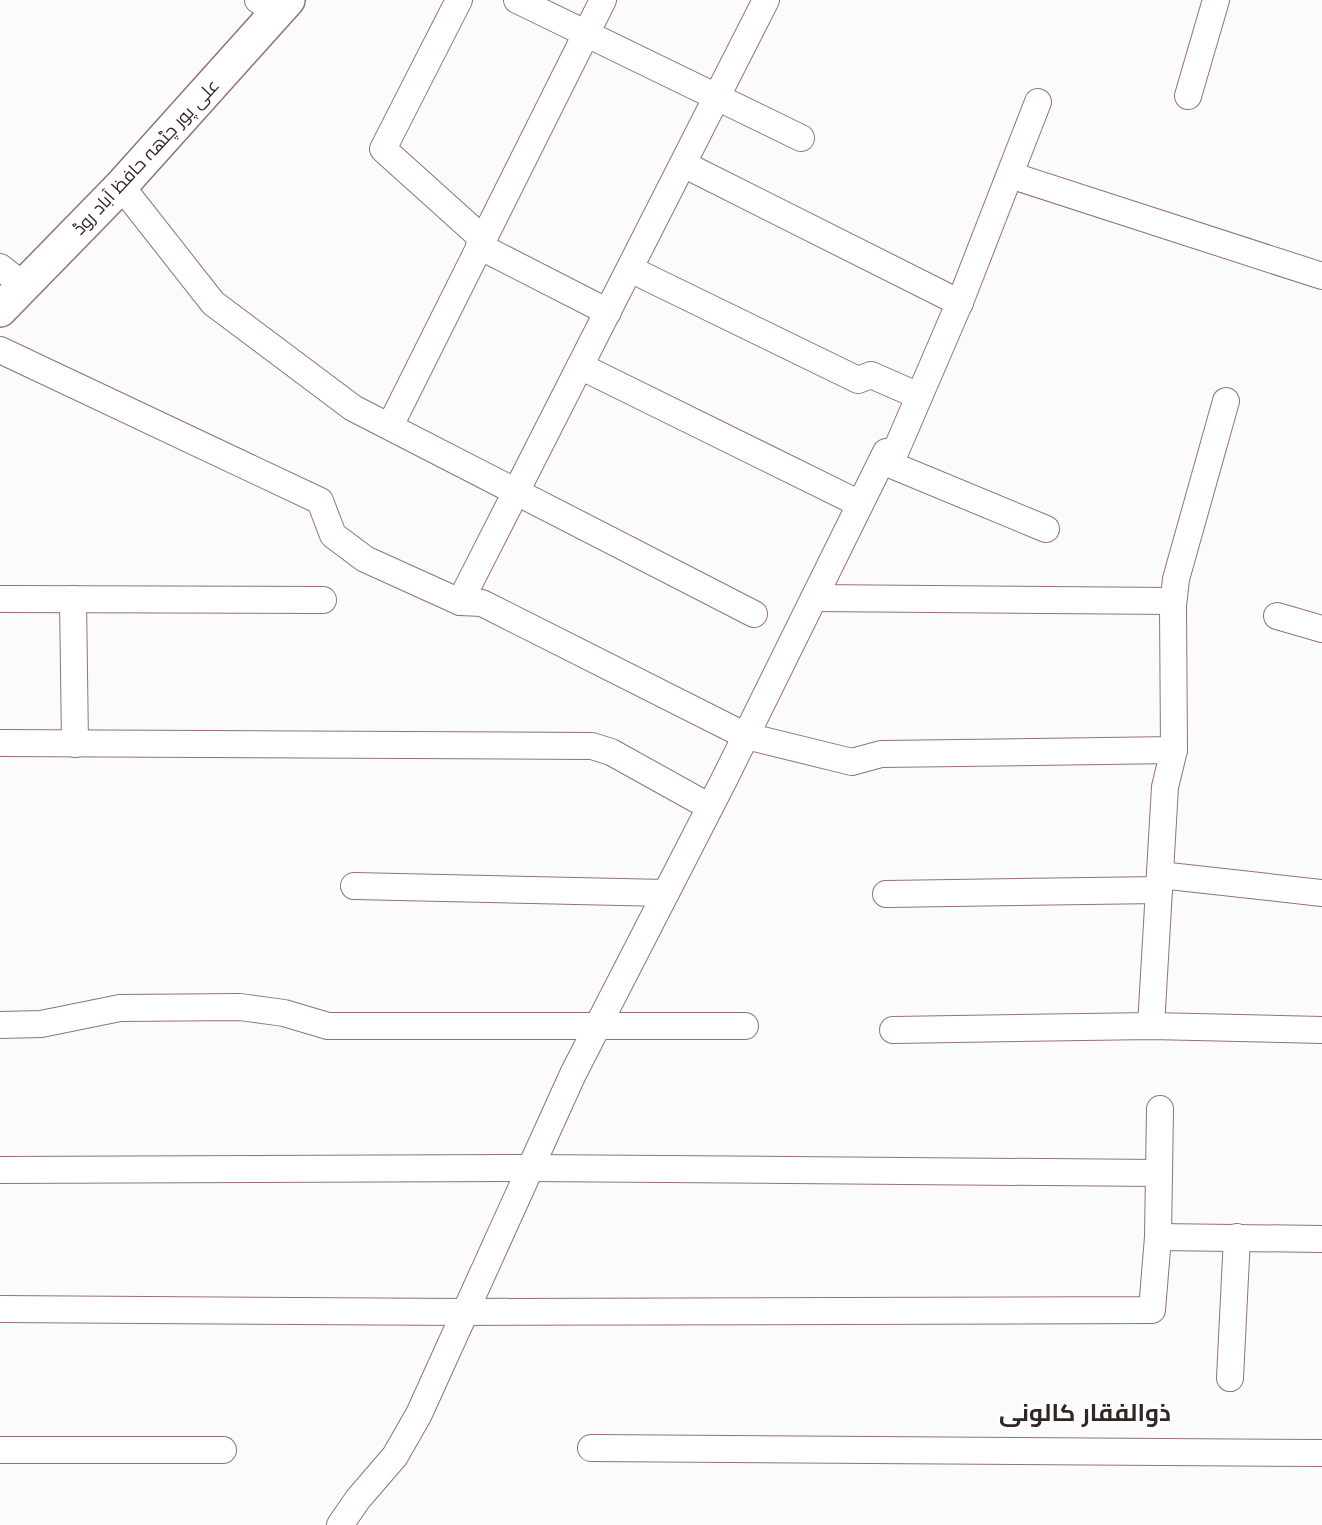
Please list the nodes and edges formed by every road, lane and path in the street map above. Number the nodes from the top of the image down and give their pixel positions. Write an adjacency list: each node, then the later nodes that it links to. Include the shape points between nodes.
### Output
1 (459, 0): 15 (street, via 383,149)
2 (517, 0): 7 (street)
3 (603, 0): 7 (street)
4 (766, 0): 9 (street)
5 (1216, 0): 8 (street)
6 (275, 4): 14 (main road, علی پور چٹھہ حافظ آباد روڈ)
7 (586, 34): 9 (street); 15 (street)
8 (1188, 96)
9 (717, 97): 11 (street); 12 (street)
10 (1038, 102): 13 (street)
11 (801, 138)
12 (683, 164): 16 (street); 19 (street)
13 (1010, 175): 18 (street); 19 (street)
14 (121, 186): 17 (main road, علی پور چٹھہ حافظ آباد روڈ); 26 (street, via 213,303 353,408)
15 (481, 242): 21 (street); 26 (street)
16 (630, 269): 21 (street); 24 (street, via 858,380 871,375)
17 (12, 276): 20 (main road, علی پور چٹھہ حافظ آباد روڈ)
18 (1322, 276)
19 (960, 303): 24 (street)
20 (0, 310)
21 (608, 312): 23 (street)
22 (0, 350): 36 (street, via 320,501 333,534 365,559)
23 (580, 366): 28 (street); 29 (street)
24 (920, 396): 27 (street, via 894,455 886,452)
25 (1226, 401): 35 (street)
26 (390, 426): 28 (street)
27 (882, 461): 29 (street); 30 (street)
28 (516, 492): 36 (street); 37 (street)
29 (860, 504): 31 (street)
30 (1046, 529)
31 (814, 598): 35 (street); 40 (street)
32 (0, 599): 33 (street)
33 (73, 599): 34 (street); 42 (street)
34 (322, 600)
35 (1173, 601): 43 (street)
36 (460, 602): 40 (street, via 482,603)
37 (754, 614)
38 (1277, 616): 39 (street)
39 (1322, 629)
40 (746, 736): 43 (street, via 852,762 881,753); 44 (street)
41 (0, 743): 42 (street)
42 (75, 744): 44 (street, via 592,746)
43 (1174, 750): 45 (street, via 1165,787)
44 (711, 807): 47 (street)
45 (1160, 882): 48 (street); 49 (street); 52 (street)
46 (354, 886): 47 (street)
47 (666, 893): 53 (street)
48 (1322, 893)
49 (886, 894)
50 (0, 1025): 53 (street, via 41,1024 120,1008 240,1007 284,1013 328,1026)
51 (745, 1026): 53 (street)
52 (1151, 1026): 54 (street); 55 (street)
53 (598, 1027): 57 (street)
54 (893, 1030)
55 (1322, 1030)
56 (1160, 1109): 59 (street)
57 (530, 1168): 58 (street); 59 (street); 64 (street)
58 (0, 1170)
59 (1159, 1173): 60 (street)
60 (1158, 1237): 61 (street); 64 (street, via 1152,1310)
61 (1237, 1237): 62 (street); 65 (street)
62 (1322, 1239)
63 (0, 1309): 64 (street)
64 (465, 1312): 70 (street, via 400,1448)
65 (1230, 1378)
66 (591, 1448): 69 (street)
67 (0, 1450): 68 (street)
68 (223, 1450)
69 (1322, 1453)
70 (340, 1525)

